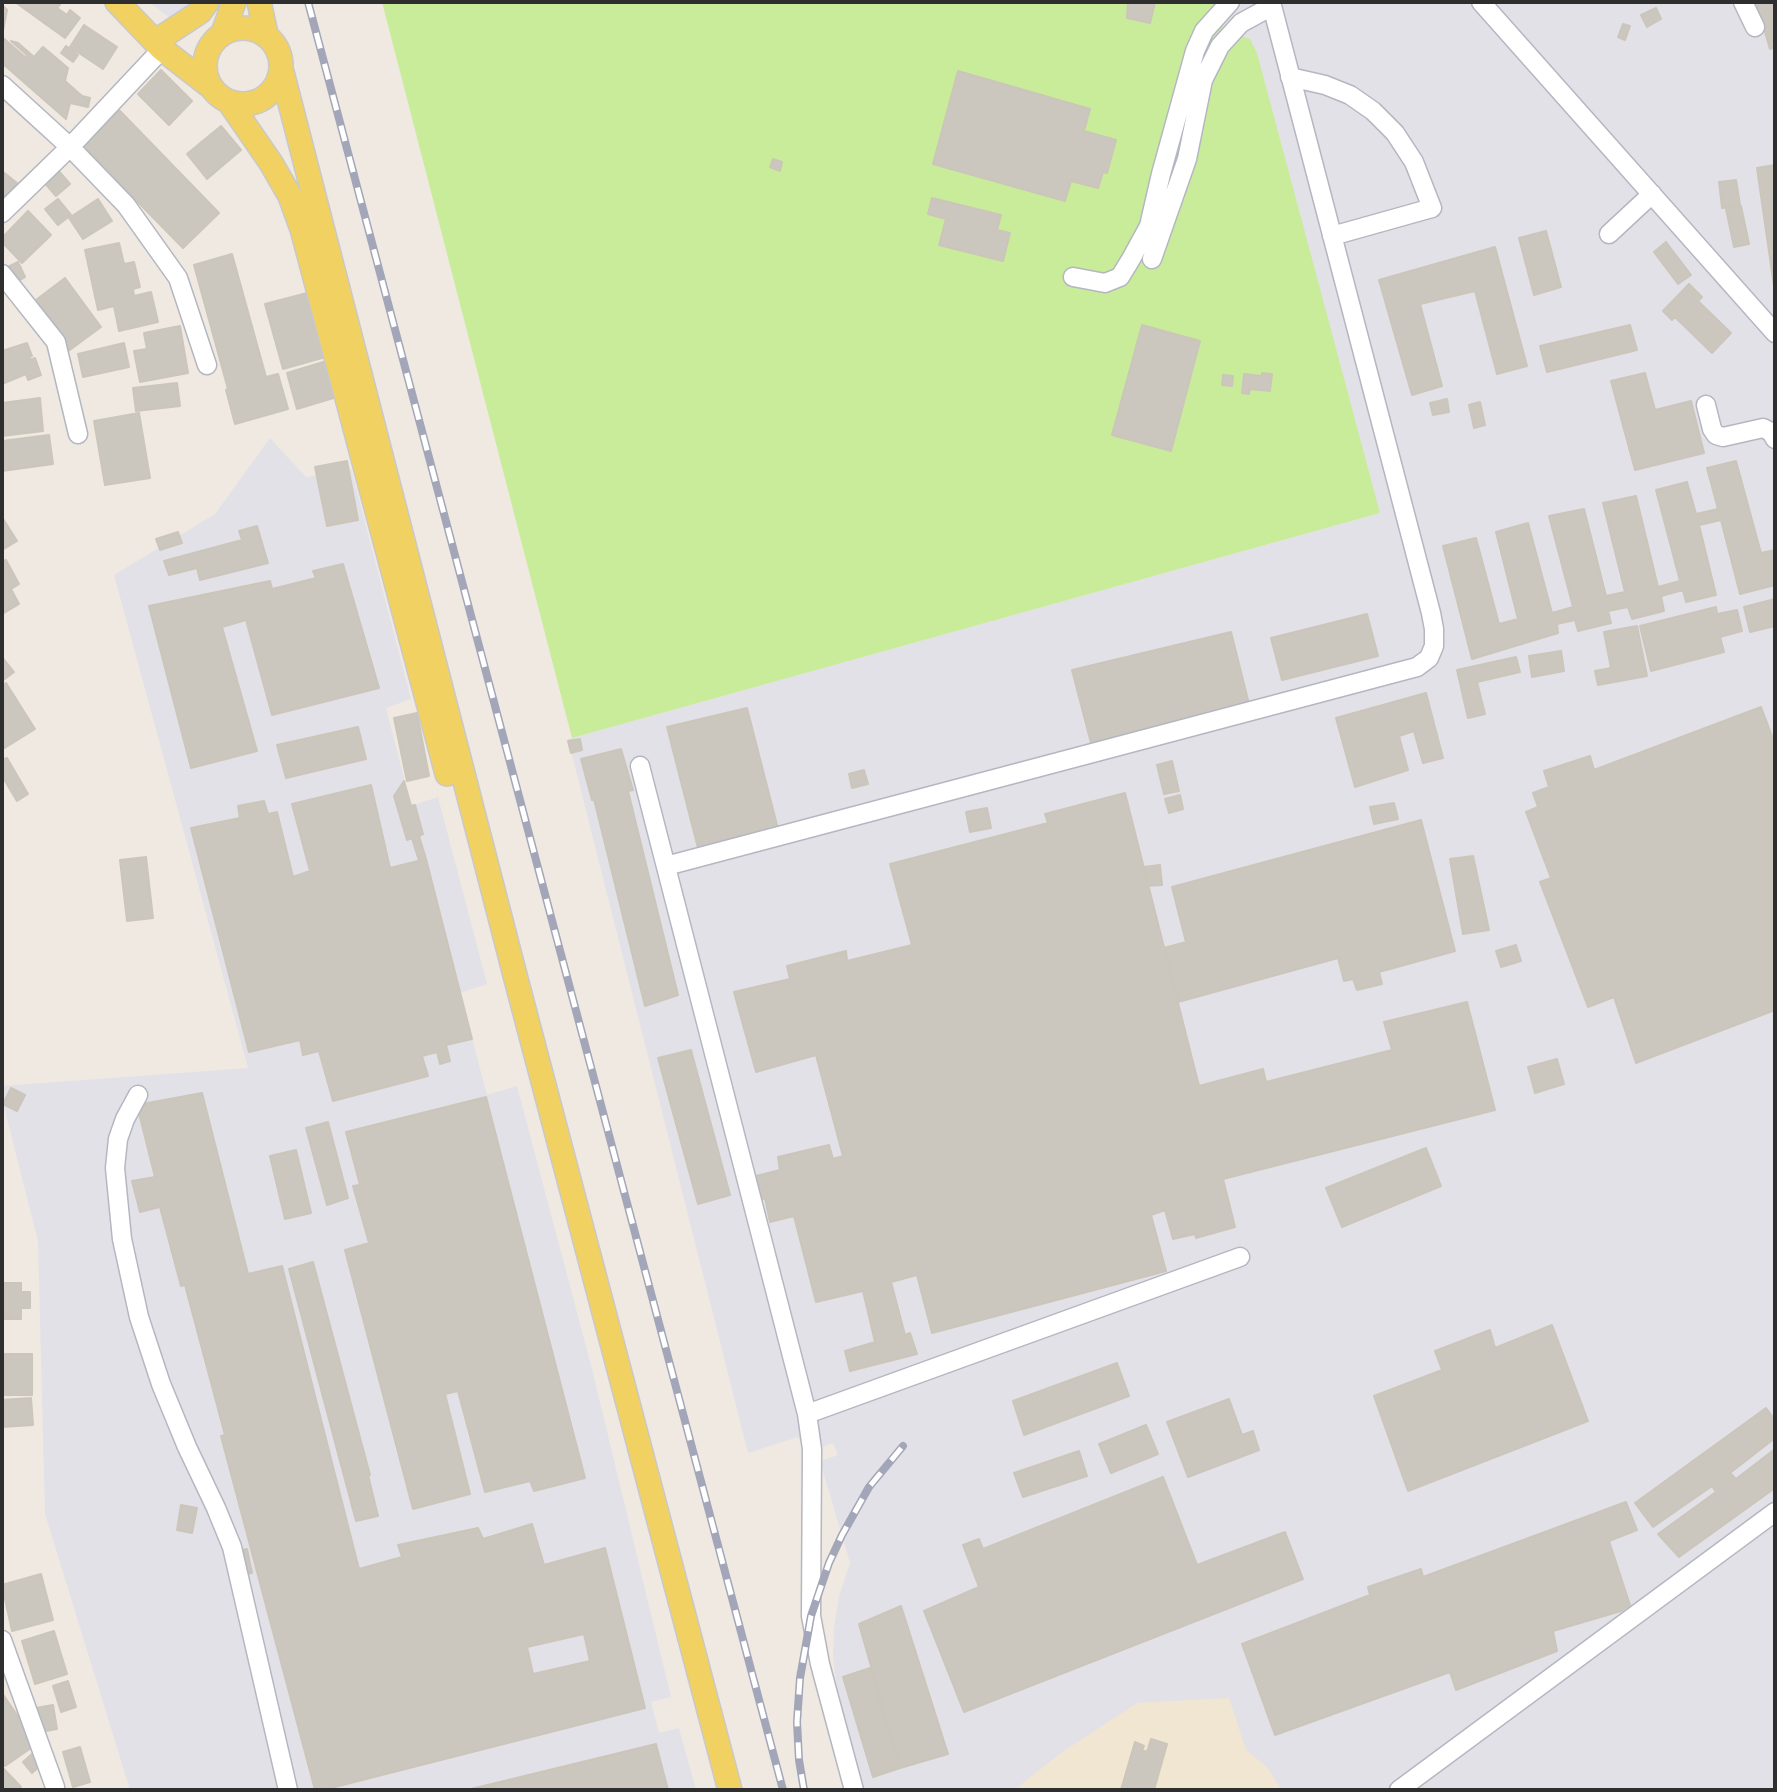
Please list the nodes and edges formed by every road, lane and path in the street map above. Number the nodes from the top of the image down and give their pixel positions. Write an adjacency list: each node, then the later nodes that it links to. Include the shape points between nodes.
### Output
1 (117, 2): 12 (main road)
2 (207, 2): 12 (main road)
3 (234, 2): 11 (main road)
4 (259, 2): 10 (main road)
5 (1230, 2): 25 (street, via 1204,31 1195,51 1149,226 1131,259 1120,276 1105,283)
6 (1482, 2): 19 (street)
7 (1742, 2): 9 (street)
8 (1271, 4): 14 (street); 23 (street, via 1241,23 1220,46 1203,80 1187,159)
9 (1755, 27)
10 (265, 34): 11 (main road, via 243,27); 13 (main road, via 279,50)
11 (217, 40): 12 (main road); 16 (main road, via 205,67)
12 (159, 45): 16 (main road); 18 (street)
13 (282, 72): 17 (main road, via 268,96 256,103); 31 (main road)
14 (1290, 76): 22 (street); 22 (street, via 1350,95 1373,111 1414,162 1432,208)
15 (2, 85): 18 (street)
16 (211, 87): 17 (main road)
17 (229, 102): 31 (main road, via 290,196)
18 (70, 147): 20 (street); 27 (street, via 126,205 178,278)
19 (1652, 194): 21 (street); 26 (street)
20 (2, 213)
21 (1609, 234)
22 (1332, 236): 33 (street, via 1434,629 1429,658 1417,667)
23 (1152, 259)
24 (2, 274): 29 (street, via 56,342)
25 (1073, 277)
26 (1775, 333)
27 (207, 365)
28 (1706, 405): 30 (street, via 1716,435 1763,428)
29 (78, 434)
30 (1775, 439)
31 (393, 535): 41 (main road); 42 (main road)
32 (640, 766): 33 (street)
33 (666, 866): 36 (street)
34 (138, 1095): 40 (street, via 118,1139 115,1168 122,1240 161,1384 232,1547)
35 (1240, 1257): 36 (street)
36 (807, 1414): 43 (street, via 812,1449 811,1616)
37 (1775, 1512): 44 (street)
38 (2, 1640): 39 (street)
39 (55, 1787)
40 (288, 1790)
41 (715, 1790)
42 (730, 1790)
43 (854, 1790)
44 (1399, 1790)

